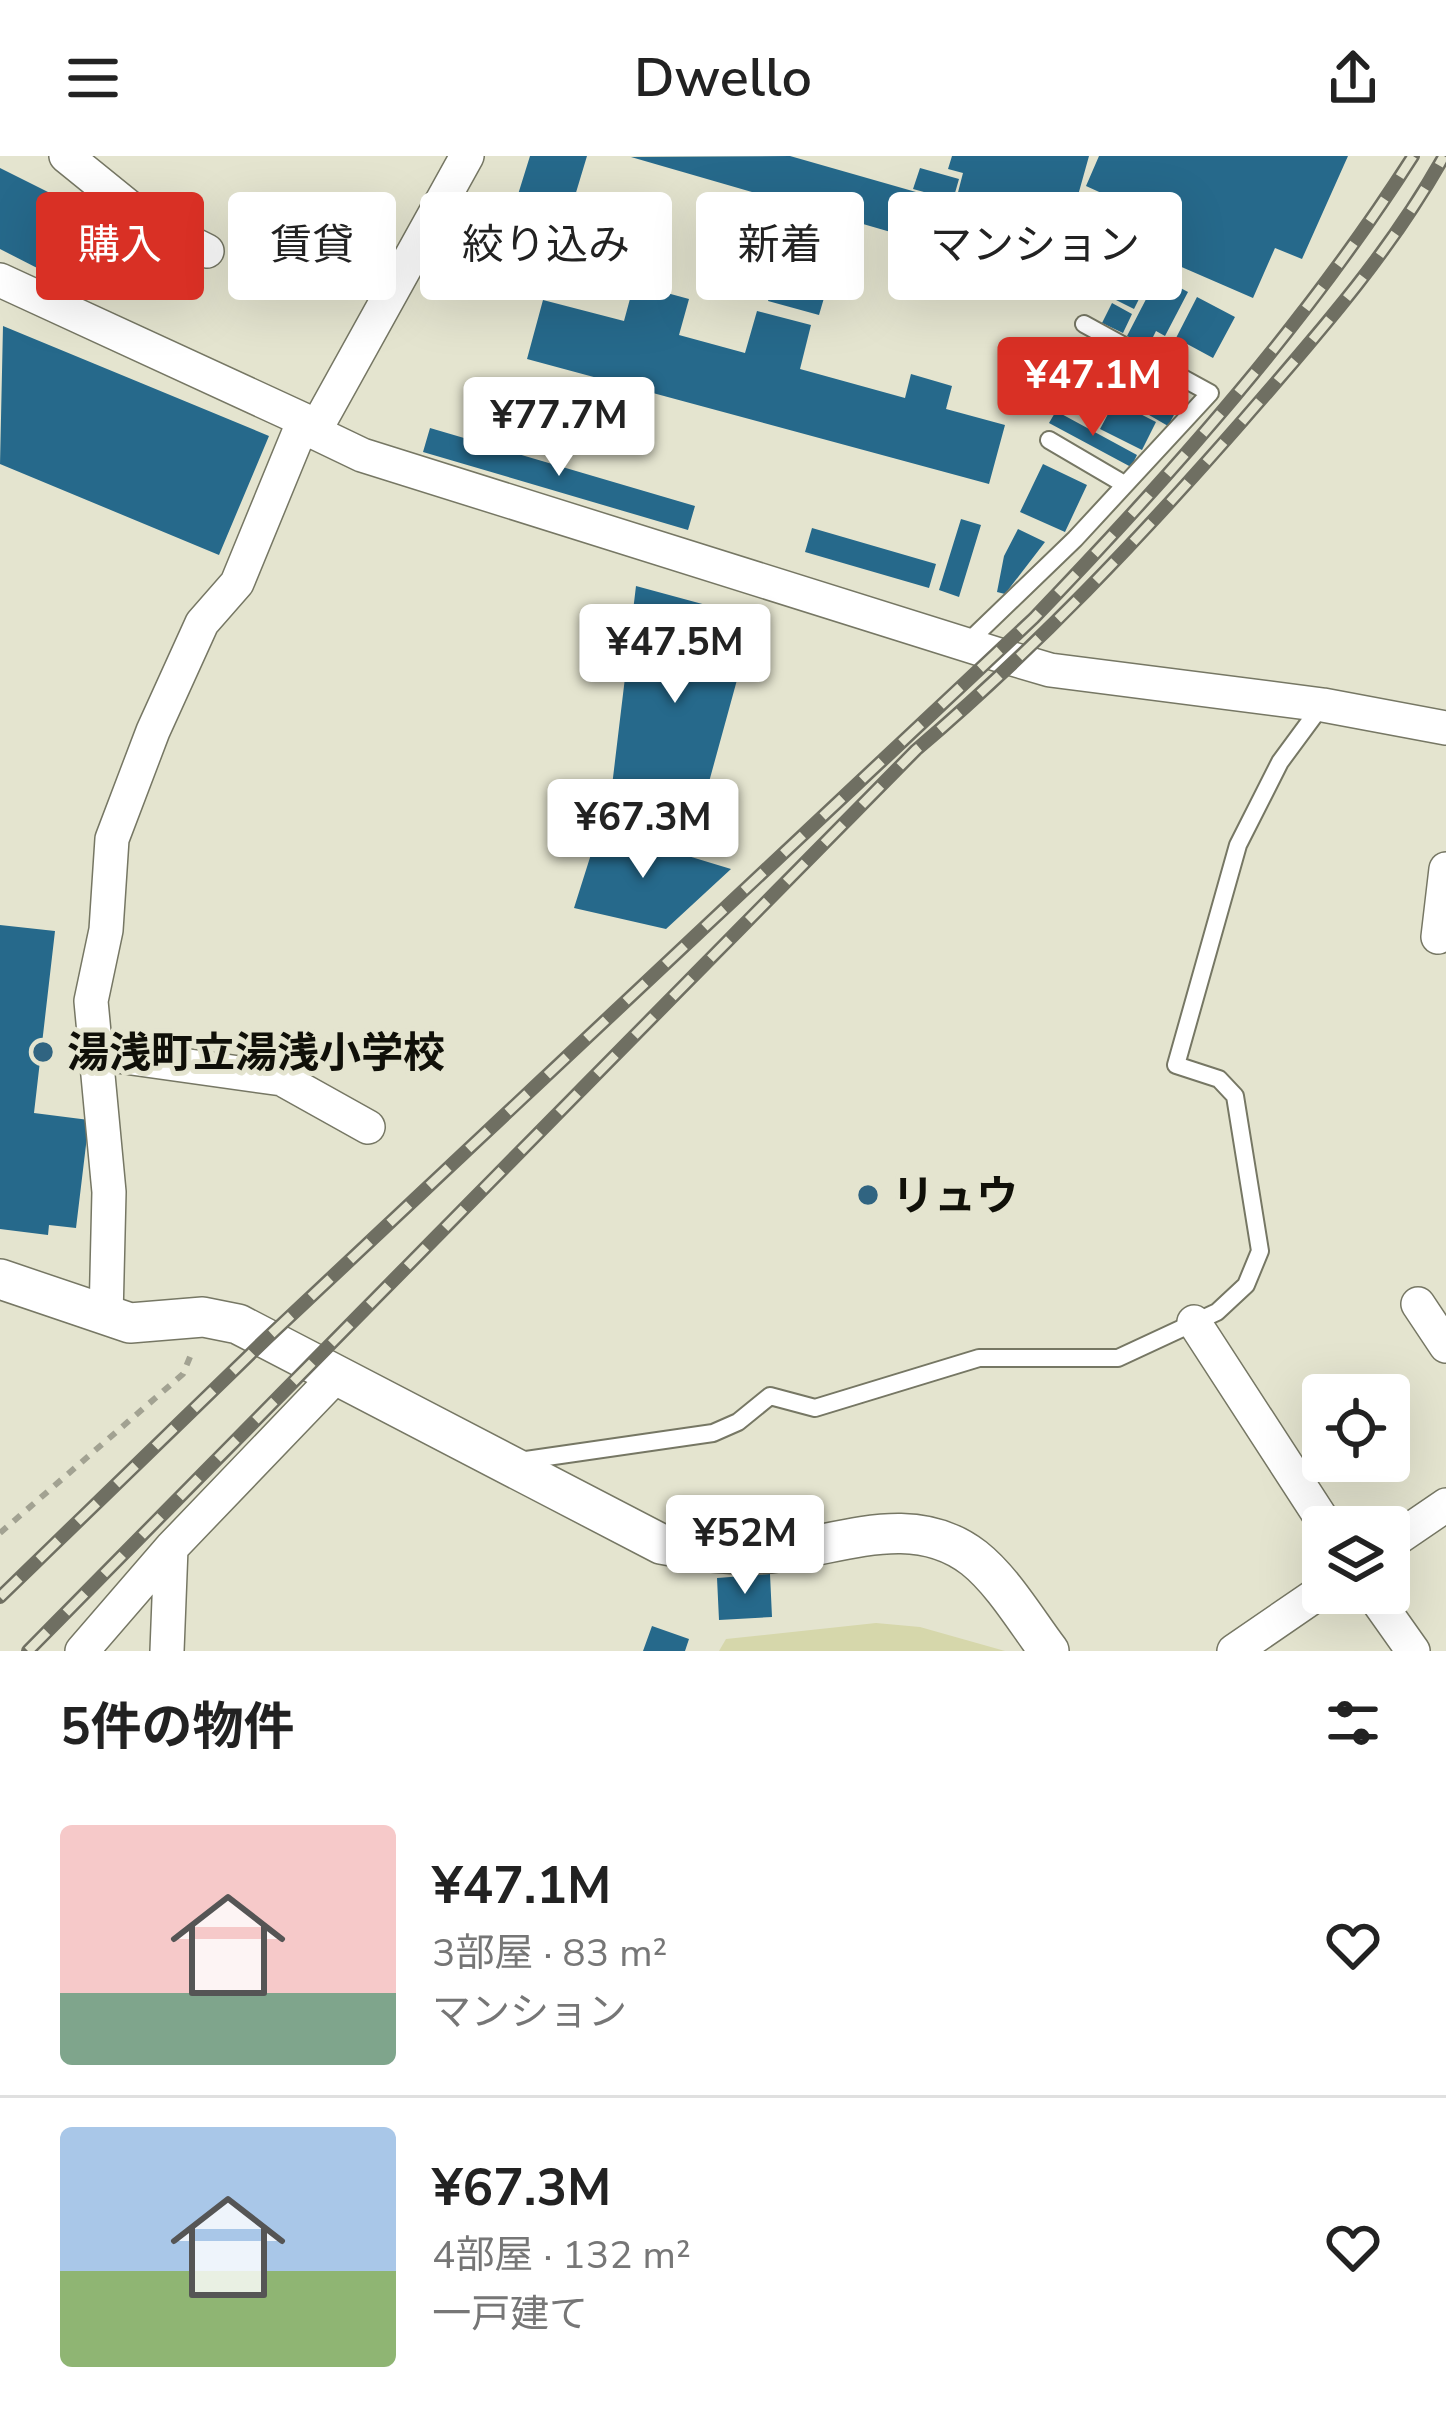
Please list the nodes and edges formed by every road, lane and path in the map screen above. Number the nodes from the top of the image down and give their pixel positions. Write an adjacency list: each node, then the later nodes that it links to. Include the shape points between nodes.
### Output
1 (66, 156): 3 (street, via 145,220)
2 (467, 156): 6 (street)
3 (206, 250)
4 (0, 280): 6 (street)
5 (1084, 324): 8 (lane, via 1210,393)
6 (309, 426): 9 (street, via 362,455); 14 (street, via 237,583 202,623 112,839 91,1001)
7 (1048, 440): 8 (lane)
8 (1124, 484): 9 (lane)
9 (967, 643): 10 (street, via 1050,670)
10 (1323, 705): 11 (street); 20 (lane, via 1280,762 1238,845 1176,1065 1219,1079 1235,1096 1260,1251 1246,1286)
11 (1446, 728)
12 (1446, 868): 13 (street)
13 (1438, 937)
14 (96, 1053): 15 (street, via 283,1079); 18 (street, via 109,1192)
15 (368, 1127)
16 (0, 1279): 18 (street)
17 (1418, 1304): 21 (street)
18 (106, 1317): 19 (street)
19 (191, 1318): 22 (street, via 238,1324); 27 (path, via 183,1374)
20 (1194, 1322): 23 (lane, via 1118,1358 979,1358 815,1408 770,1396 713,1433); 25 (street)
21 (1446, 1346)
22 (336, 1376): 23 (street); 28 (street)
23 (511, 1463): 33 (street, via 661,1544 713,1554 771,1553 890,1532 935,1536 976,1559)
24 (1446, 1505): 26 (street)
25 (1313, 1506)
26 (1410, 1530)
27 (0, 1533)
28 (171, 1548): 31 (street); 32 (street)
29 (1302, 1604): 34 (street)
30 (1387, 1614): 35 (street)
31 (82, 1651)
32 (167, 1651)
33 (1049, 1651)
34 (1234, 1651)
35 (1413, 1651)

